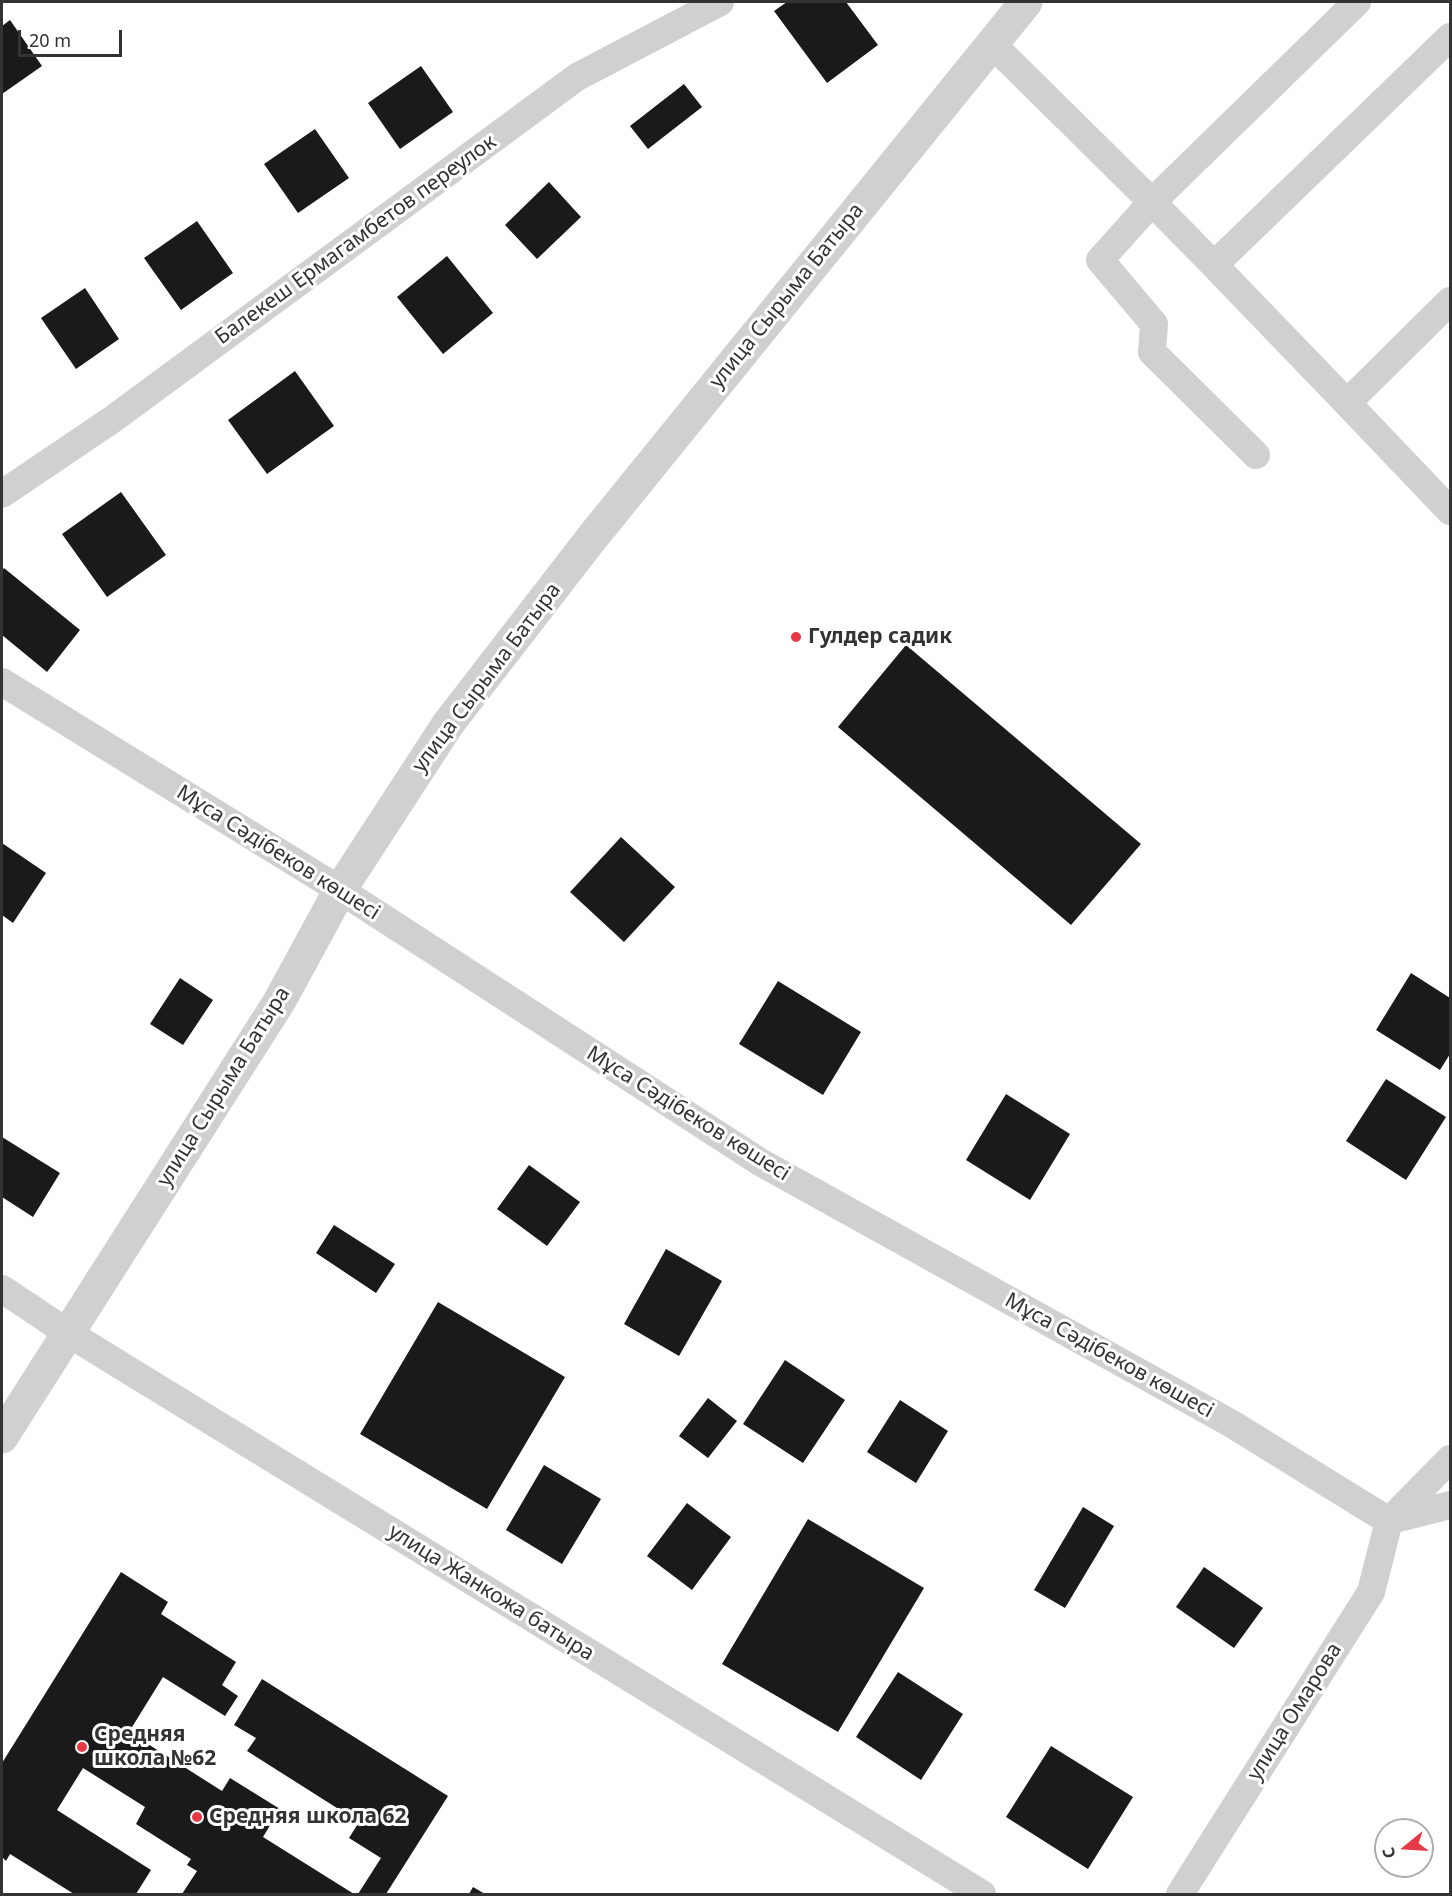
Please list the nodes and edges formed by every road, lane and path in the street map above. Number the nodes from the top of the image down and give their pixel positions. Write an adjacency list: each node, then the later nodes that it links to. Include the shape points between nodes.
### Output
1 (720, 2): 11 (street, Балекеш Ермагамбетов переулок, via 577,77 113,419)
2 (1026, 2): 5 (street, улица Сырыма Батыра)
3 (1357, 2): 6 (street)
4 (1450, 37): 7 (street)
5 (991, 43): 6 (street); 14 (street, улица Сырыма Батыра, via 591,539 448,724)
6 (1152, 202): 7 (street); 10 (street, via 1100,260 1154,324 1152,352)
7 (1214, 265): 9 (street)
8 (1450, 301): 9 (street)
9 (1347, 403): 12 (street)
10 (1256, 455)
11 (2, 494)
12 (1450, 511)
13 (2, 682): 14 (street, Мұса Сәдібеков көшесі)
14 (339, 890): 16 (street, улица Сырыма Батыра, via 279,1002); 20 (street, Мұса Сәдібеков көшесі, via 760,1162 1232,1424)
15 (2, 1288): 16 (street, улица Жанкожа батыра)
16 (68, 1333): 17 (street, улица Сырыма Батыра); 21 (street, улица Жанкожа батыра)
17 (2, 1437)
18 (1450, 1459): 20 (street)
19 (1450, 1505): 20 (street)
20 (1389, 1521): 22 (street, улица Омарова, via 1371,1592)
21 (982, 1894)
22 (1180, 1894)

